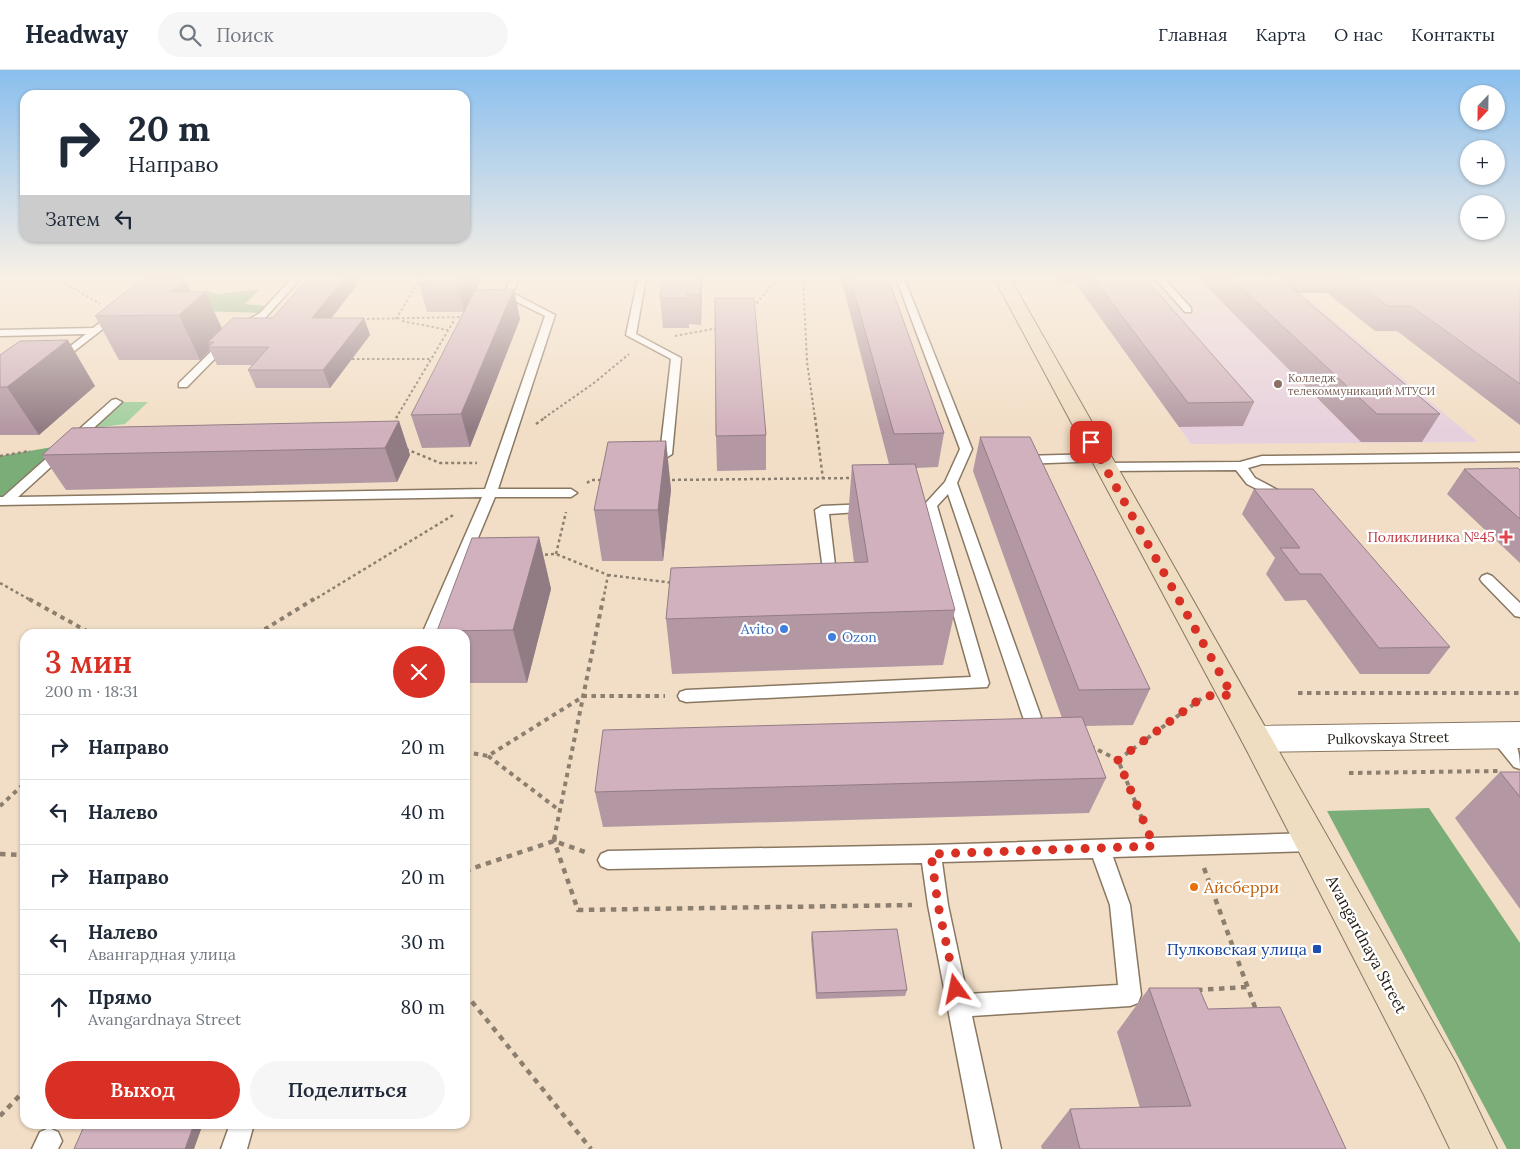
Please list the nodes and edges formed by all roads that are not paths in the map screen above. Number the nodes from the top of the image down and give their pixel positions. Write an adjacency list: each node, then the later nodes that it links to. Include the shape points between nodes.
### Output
1 (99, 328): 7 (lane)
2 (240, 328): 10 (lane)
3 (546, 328): 20 (lane)
4 (633, 328): 12 (lane, via 632,335 676,358)
5 (919, 328): 18 (lane, via 966,449)
6 (1029, 328): 16 (main road)
7 (96, 331): 8 (lane); 9 (lane)
8 (0, 333)
9 (52, 366)
10 (183, 385)
11 (116, 402): 22 (lane)
12 (666, 454)
13 (1520, 456): 17 (lane, via 1262,460)
14 (1005, 460): 16 (lane)
15 (976, 463): 18 (lane)
16 (1102, 463): 17 (lane); 32 (main road, Avangardnaya Street)
17 (1240, 466): 23 (lane, via 1252,481)
18 (958, 468): 19 (lane)
19 (951, 483): 29 (lane, via 925,506 981,683); 30 (lane)
20 (490, 493): 21 (lane); 22 (lane); 28 (lane)
21 (570, 493)
22 (3, 502)
23 (1294, 504)
24 (881, 508): 26 (lane, via 822,510 830,583)
25 (1487, 579): 27 (lane)
26 (820, 583)
27 (1520, 612)
28 (432, 629)
29 (686, 696)
30 (1032, 716)
31 (1509, 735): 32 (street, Pulkovskaya Street); 33 (lane)
32 (1257, 739): 34 (main road, Avangardnaya Street)
33 (1520, 762)
34 (1312, 842): 35 (lane); 42 (main road, Avangardnaya Street, via 1440,1079)
35 (1100, 848): 36 (lane); 38 (lane, via 1120,905 1130,995)
36 (931, 854): 37 (lane); 38 (lane, via 938,905)
37 (608, 860)
38 (960, 1006): 41 (lane)
39 (240, 1129): 40 (lane)
40 (234, 1149)
41 (988, 1149)
42 (1474, 1149)

